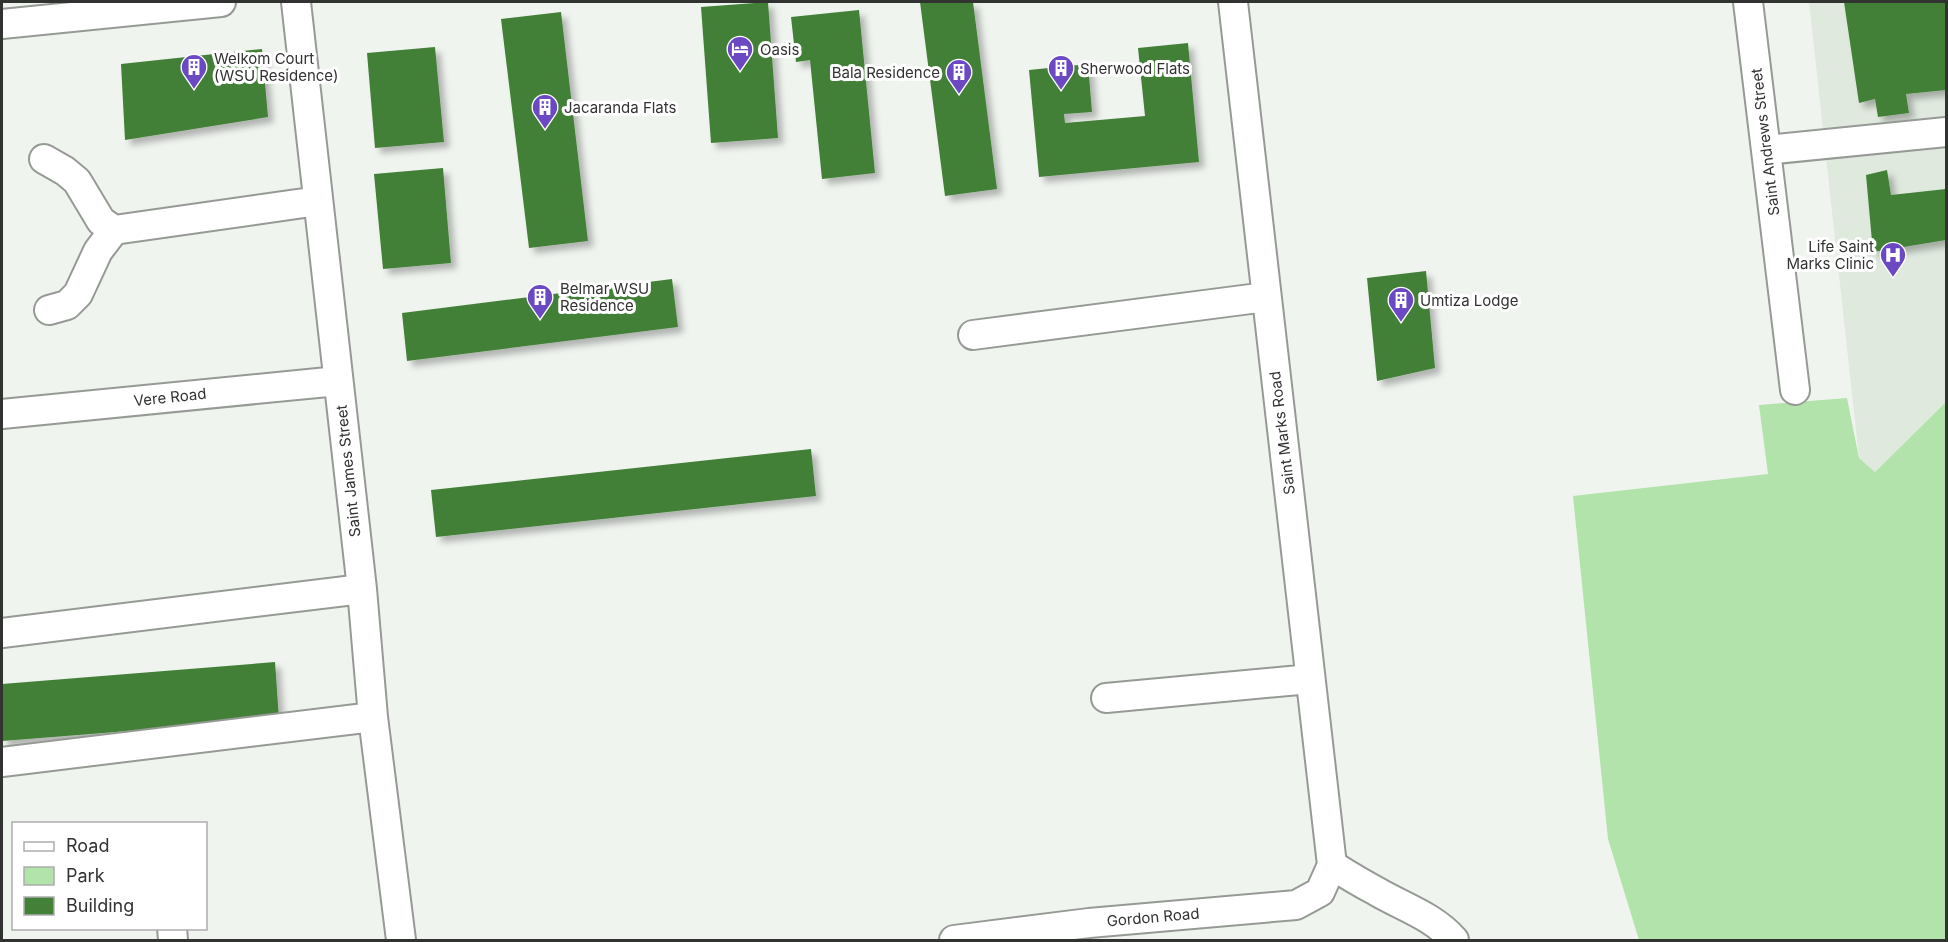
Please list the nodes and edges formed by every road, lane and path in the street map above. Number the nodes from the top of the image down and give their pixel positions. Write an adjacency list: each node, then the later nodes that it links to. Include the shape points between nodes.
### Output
1 (221, 2): 5 (street)
2 (296, 2): 9 (street, Saint James Street)
3 (1233, 2): 11 (street, Saint Marks Road)
4 (1748, 2): 7 (street, Saint Andrews Street)
5 (2, 24)
6 (1947, 132): 7 (street)
7 (1766, 150): 15 (street, Saint Andrews Street)
8 (44, 159): 10 (street, via 77,181 101,221)
9 (318, 201): 10 (street); 14 (street, Saint James Street)
10 (114, 230): 12 (street, via 89,267 78,294 67,305)
11 (1266, 297): 13 (street); 19 (street, Saint Marks Road)
12 (49, 310)
13 (973, 335)
14 (338, 381): 16 (street, Vere Road); 17 (street, Saint James Street)
15 (1795, 390)
16 (2, 414)
17 (362, 589): 18 (street); 21 (street, Saint James Street)
18 (2, 633)
19 (1310, 679): 20 (street); 23 (street, Saint Marks Road)
20 (1106, 698)
21 (373, 717): 22 (street); 25 (street, Saint James Street)
22 (2, 762)
23 (1332, 865): 24 (street, Gordon Road, via 1320,892 1296,905); 27 (street, via 1418,911)
24 (1090, 932): 26 (street, Gordon Road)
25 (401, 940)
26 (954, 940)
27 (1454, 940)

